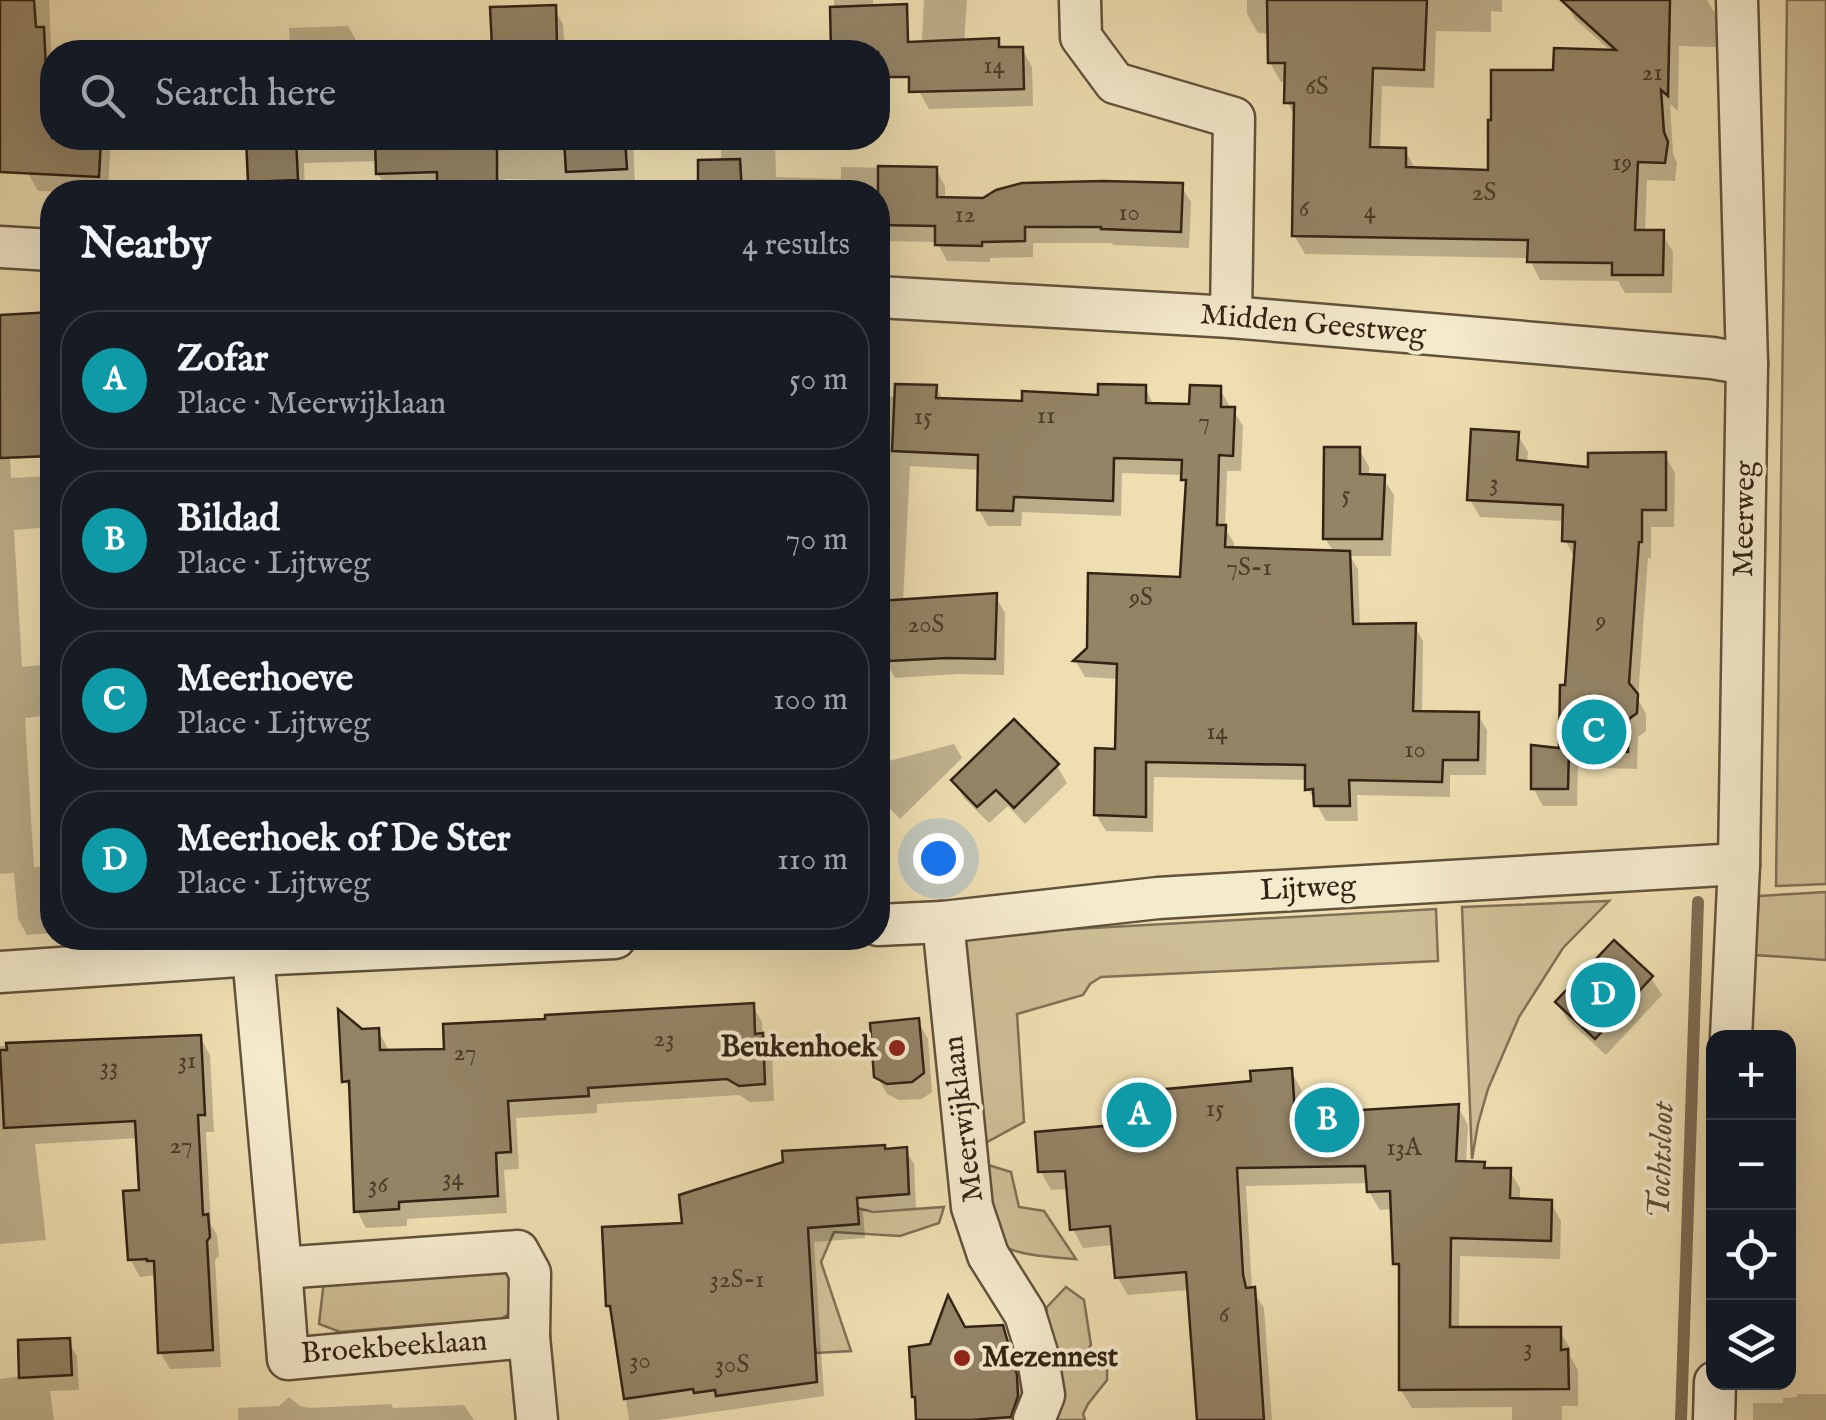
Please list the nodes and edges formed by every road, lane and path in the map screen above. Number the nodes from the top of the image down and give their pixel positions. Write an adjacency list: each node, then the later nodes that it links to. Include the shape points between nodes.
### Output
1 (1080, 0): 6 (street, via 1082,38 1115,83 1234,118)
2 (1737, 0): 7 (street, Meerweg)
3 (0, 247): 4 (street)
4 (40, 249)
5 (890, 298): 6 (street, Midden Geestweg)
6 (1231, 317): 7 (street, Midden Geestweg)
7 (1747, 364): 8 (street, Meerweg)
8 (1739, 864): 9 (street, Lijtweg, via 1158,898); 14 (street, Meerweg)
9 (943, 922): 10 (street, Lijtweg); 19 (street, Meerwijklaan, via 972,1206 1037,1353 1044,1394)
10 (890, 924)
11 (359, 950): 12 (street)
12 (253, 955): 13 (street); 15 (street, Broekbeeklaan)
13 (0, 972)
14 (1731, 1030)
15 (280, 1268): 16 (street, Broekbeeklaan, via 518,1251 530,1273); 16 (street, Broekbeeklaan, via 288,1359)
16 (528, 1338): 18 (street, Broekbeeklaan)
17 (1716, 1390): 20 (street)
18 (538, 1420)
19 (1034, 1420)
20 (1714, 1420)

